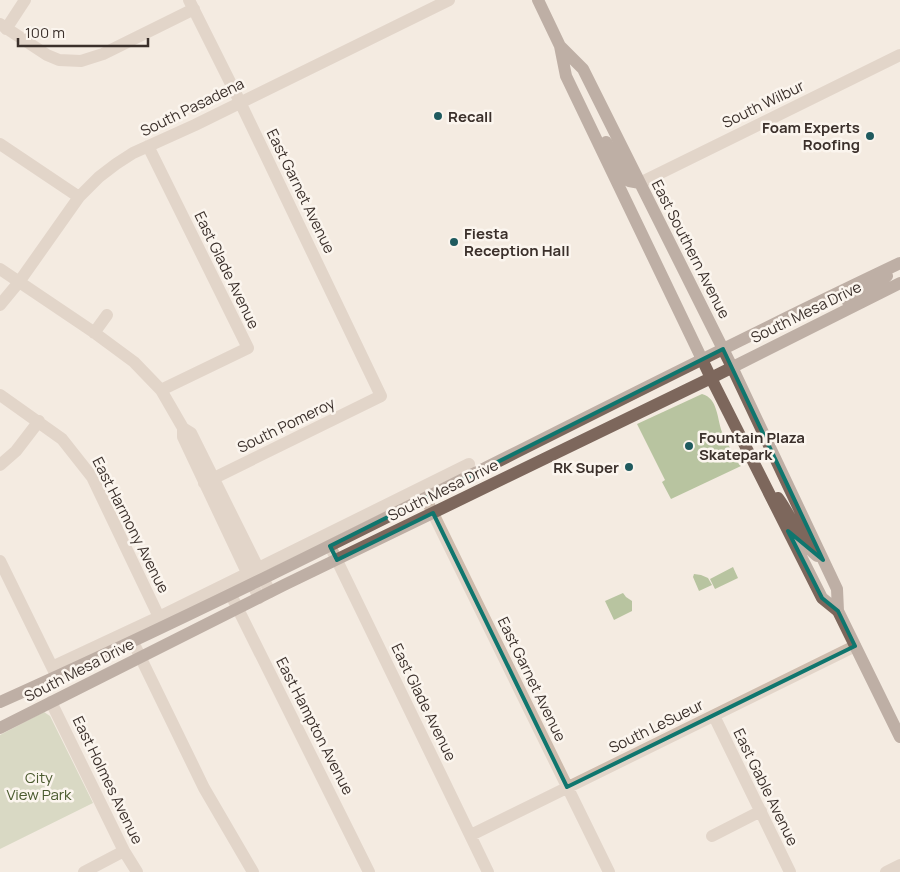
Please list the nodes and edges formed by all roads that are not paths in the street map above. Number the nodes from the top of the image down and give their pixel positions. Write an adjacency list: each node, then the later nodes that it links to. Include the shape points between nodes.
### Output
1 (25, 0): 5 (street)
2 (449, 0): 8 (street, South Pasadena)
3 (538, 0): 6 (main road, East Southern Avenue)
4 (191, 5): 5 (street, via 103,54 81,61 59,60); 8 (street, East Garnet Avenue)
5 (3, 26)
6 (560, 46): 9 (main road, East Southern Avenue, via 566,76); 12 (main road, East Southern Avenue, via 583,69)
7 (900, 55): 12 (street, South Wilbur)
8 (240, 102): 11 (street, South Pasadena); 28 (street, East Garnet Avenue)
9 (586, 118): 12 (main road, via 596,126 623,175 629,181); 23 (main road, East Southern Avenue)
10 (0, 144): 13 (street)
11 (148, 146): 13 (street, South Pasadena, via 116,164); 26 (street, East Glade Avenue, via 248,348)
12 (640, 183): 22 (main road, East Southern Avenue)
13 (79, 197): 16 (street, South Pasadena)
14 (897, 265): 20 (main road, via 886,278 843,305); 22 (main road, South Mesa Drive)
15 (0, 269): 16 (street)
16 (19, 282): 18 (street, South Pasadena); 21 (street)
17 (900, 283): 20 (main road, South Mesa Drive)
18 (0, 305)
19 (107, 316): 21 (street)
20 (832, 318): 24 (main road, South Mesa Drive)
21 (94, 332): 26 (street, via 134,362)
22 (723, 349): 23 (main road, South Mesa Drive); 24 (main road, East Southern Avenue)
23 (702, 360): 25 (main road, East Southern Avenue); 34 (main road, South Mesa Drive)
24 (732, 367): 25 (main road, South Mesa Drive); 38 (main road, East Southern Avenue)
25 (711, 378): 33 (main road, East Southern Avenue); 35 (main road, South Mesa Drive)
26 (161, 390): 32 (street, via 183,428 191,433)
27 (0, 395): 29 (street, East Harmony Avenue)
28 (381, 396): 32 (street, South Pomeroy)
29 (39, 421): 31 (street, via 16,451); 45 (street, East Harmony Avenue, via 62,439 92,477)
30 (469, 464): 40 (street, South Mesa Drive)
31 (0, 465)
32 (209, 481): 40 (street)
33 (766, 489): 38 (main road, via 787,510 804,543); 44 (main road, East Southern Avenue, via 822,598)
34 (426, 499): 35 (street, East Garnet Avenue); 36 (main road, South Mesa Drive)
35 (433, 513): 37 (main road, South Mesa Drive); 55 (street, East Garnet Avenue)
36 (330, 546): 37 (street, East Glade Avenue); 40 (main road, South Mesa Drive)
37 (337, 560): 42 (main road, South Mesa Drive); 57 (street, East Glade Avenue)
38 (823, 560): 44 (main road, East Southern Avenue, via 837,589)
39 (0, 561): 49 (street)
40 (255, 576): 41 (main road, South Mesa Drive); 42 (street); 45 (street, South Mesa Drive)
41 (231, 595): 43 (street, East Hampton Avenue); 46 (main road, South Mesa Drive)
42 (265, 595): 43 (main road, South Mesa Drive)
43 (238, 609): 48 (main road, South Mesa Drive); 64 (street, East Hampton Avenue)
44 (838, 611): 47 (main road, East Southern Avenue)
45 (159, 617): 49 (street, South Mesa Drive)
46 (133, 642): 48 (street); 49 (main road, South Mesa Drive)
47 (855, 646): 52 (street, South LeSueur); 54 (main road, East Southern Avenue)
48 (140, 657): 51 (main road, South Mesa Drive); 63 (street, via 204,788)
49 (54, 671): 50 (main road, South Mesa Drive)
50 (0, 702)
51 (51, 702): 53 (main road, South Mesa Drive); 59 (street, East Holmes Avenue)
52 (714, 716): 55 (street, South LeSueur); 56 (street, East Gable Avenue)
53 (0, 728)
54 (900, 737)
55 (567, 787): 57 (street, South LeSueur); 66 (street, East Garnet Avenue)
56 (760, 811): 58 (street); 67 (street, East Gable Avenue)
57 (470, 835): 65 (street, East Glade Avenue)
58 (712, 836)
59 (124, 851): 61 (street); 62 (street, East Holmes Avenue)
60 (900, 865): 68 (street)
61 (84, 872)
62 (137, 872)
63 (254, 872)
64 (369, 872)
65 (488, 872)
66 (609, 872)
67 (790, 872)
68 (886, 872)

